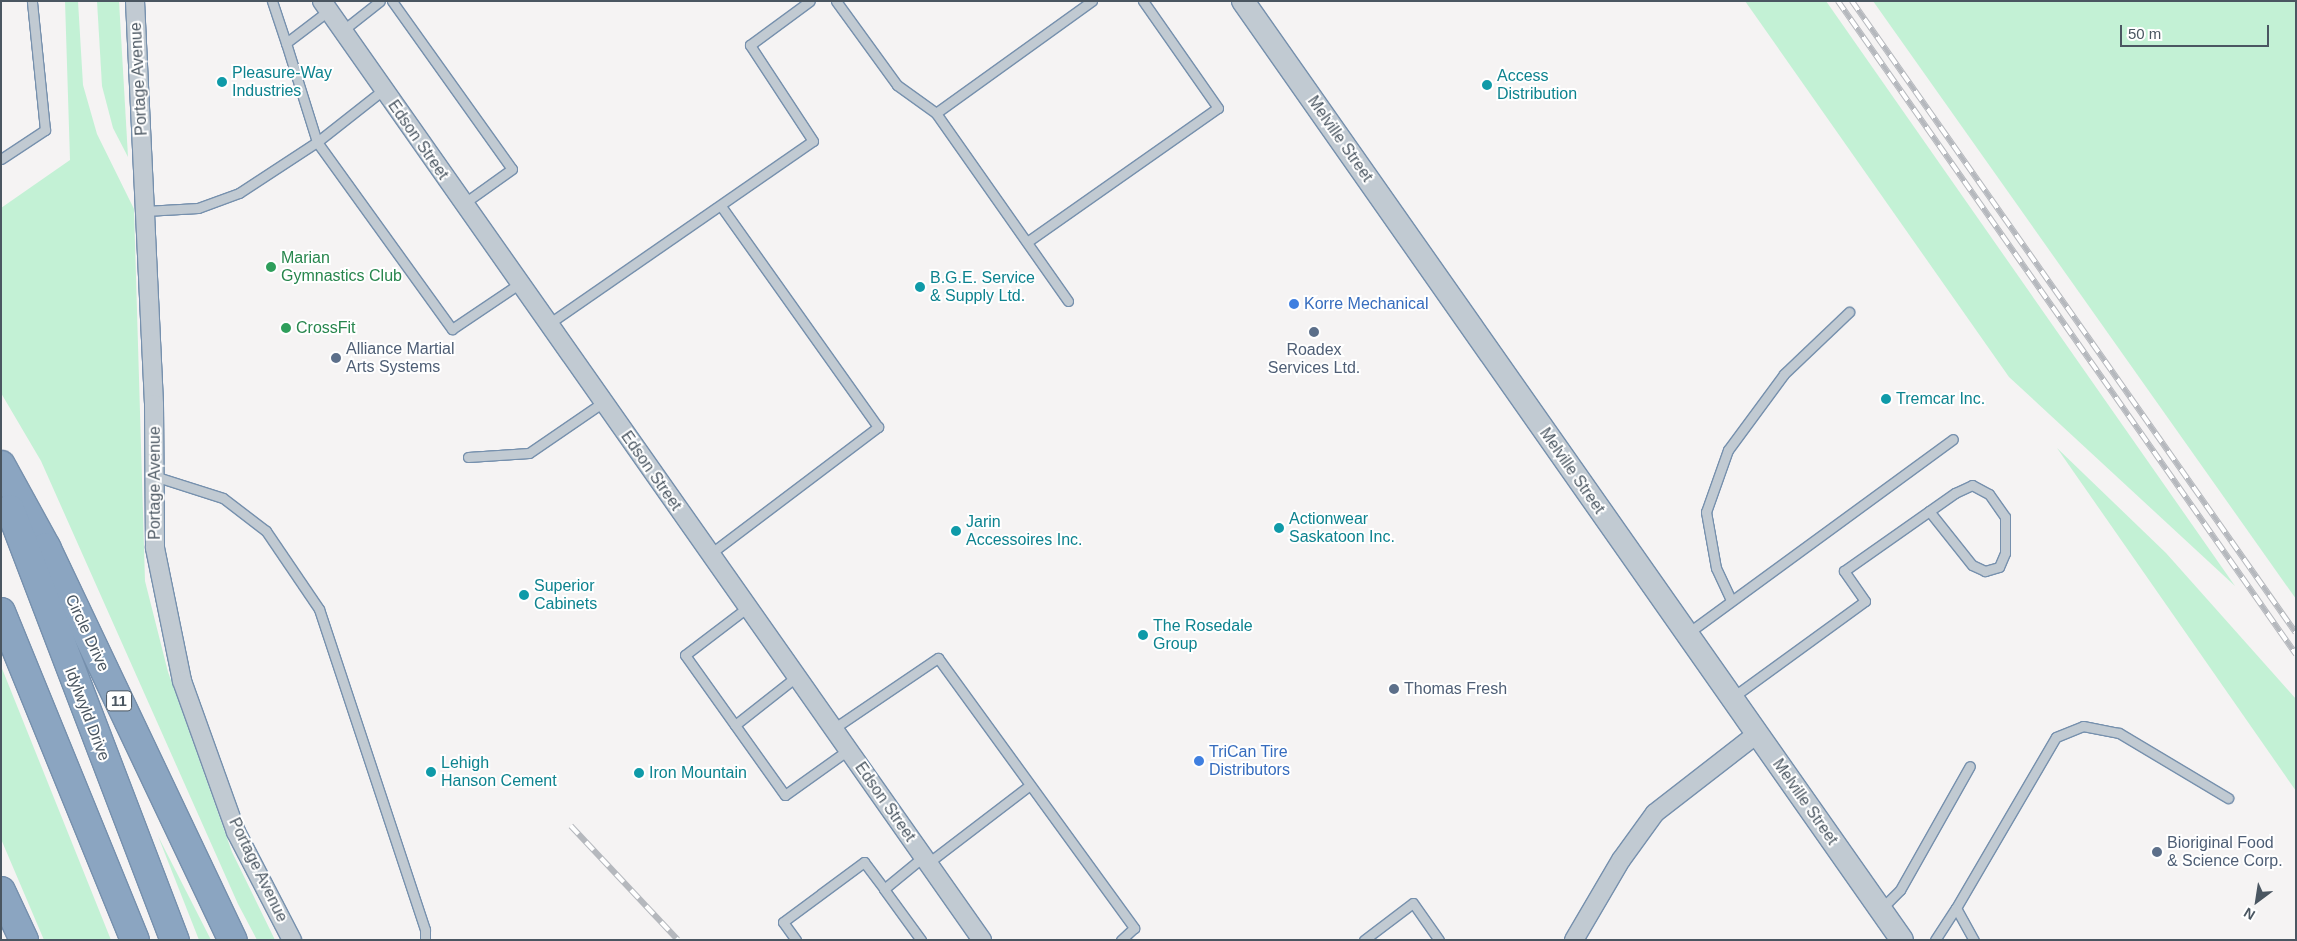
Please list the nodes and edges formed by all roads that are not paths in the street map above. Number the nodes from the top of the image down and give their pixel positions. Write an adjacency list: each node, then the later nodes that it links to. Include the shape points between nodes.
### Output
1 (32, 1): 17 (lane, via 45,130)
2 (135, 1): 20 (street, Portage Avenue)
3 (272, 1): 13 (lane)
4 (380, 1): 12 (lane)
5 (392, 1): 18 (lane, via 512,169)
6 (810, 1): 19 (lane, via 750,46 813,140)
7 (836, 1): 15 (lane, via 897,85)
8 (1092, 1): 15 (lane)
9 (1143, 1): 21 (lane, via 1218,108)
10 (1243, 1): 37 (street, Melville Street)
11 (325, 6): 12 (street, Edson Street); 13 (lane)
12 (342, 30): 14 (street, Edson Street)
13 (286, 43): 16 (lane)
14 (384, 90): 16 (lane); 18 (street, Edson Street)
15 (936, 113): 21 (lane)
16 (317, 142): 20 (lane, via 239,193 198,208); 22 (lane, via 452,329)
17 (1, 159)
18 (463, 205): 22 (street, Edson Street)
19 (720, 206): 25 (lane); 33 (lane, via 878,427)
20 (145, 211): 30 (street, Portage Avenue)
21 (1027, 242): 23 (lane)
22 (519, 284): 25 (street, Edson Street)
23 (1068, 300)
24 (1849, 312): 34 (lane, via 1784,374 1728,450 1706,512 1716,568)
25 (547, 325): 26 (street, Edson Street)
26 (602, 403): 28 (lane, via 529,453); 33 (street, Edson Street)
27 (1953, 439): 34 (lane)
28 (468, 457)
29 (1, 465): 56 (highway, Circle Drive / 11, via 46,547)
30 (154, 476): 57 (street, Portage Avenue, via 155,548 182,681 236,832); 58 (lane, via 222,498 266,531 319,609 425,930)
31 (1, 487): 55 (highway, Idylwyld Drive / 11)
32 (1929, 511): 32 (lane, via 1972,486 1989,494 2005,517 2004,553 1999,567 1985,571 1972,565); 39 (lane, via 1844,571 1865,600)
33 (710, 554): 35 (street, Edson Street)
34 (1731, 600): 37 (lane)
35 (748, 608): 38 (street, Edson Street); 40 (lane, via 685,654)
36 (1, 612): 54 (highway)
37 (1686, 634): 39 (street, Melville Street)
38 (796, 677): 40 (lane); 41 (street, Edson Street)
39 (1732, 697): 42 (street, Melville Street)
40 (735, 725): 43 (lane, via 785,795)
41 (833, 729): 43 (street, Edson Street); 45 (lane, via 938,658)
42 (1757, 734): 51 (street, Melville Street); 64 (street, via 1655,813 1621,860)
43 (848, 750): 47 (street, Edson Street)
44 (1970, 766): 51 (lane, via 1900,890)
45 (1030, 785): 47 (lane); 61 (lane, via 1134,928)
46 (2228, 798): 50 (lane, via 2119,733 2083,726 2056,737)
47 (926, 860): 48 (lane); 60 (street, Edson Street)
48 (884, 889): 52 (lane); 59 (lane, via 864,862 782,922)
49 (1, 891): 53 (highway)
50 (1956, 908): 66 (lane); 67 (lane)
51 (1881, 909): 65 (street, Melville Street)
52 (919, 939)
53 (24, 940)
54 (135, 940)
55 (175, 940)
56 (233, 940)
57 (292, 940)
58 (425, 940)
59 (796, 940)
60 (982, 940)
61 (1121, 940)
62 (1364, 940): 63 (lane, via 1413,903)
63 (1439, 940)
64 (1574, 940)
65 (1902, 940)
66 (1935, 940)
67 (1974, 940)

